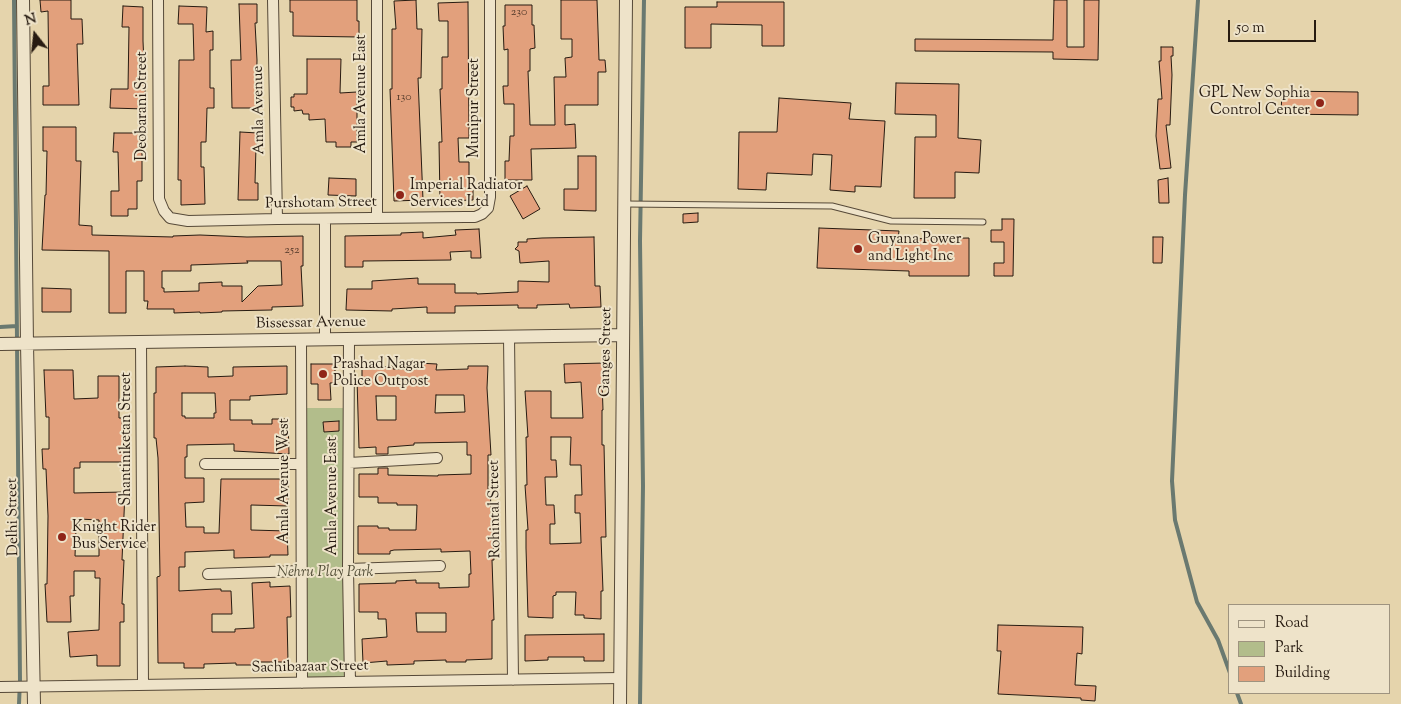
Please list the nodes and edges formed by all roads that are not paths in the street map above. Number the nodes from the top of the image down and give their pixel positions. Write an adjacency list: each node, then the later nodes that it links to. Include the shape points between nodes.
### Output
1 (23, 0): 20 (street, Delhi Street)
2 (158, 0): 8 (street, Deobarani Street, via 158,184)
3 (273, 0): 11 (street, Amla Avenue)
4 (377, 0): 10 (street, Amla Avenue East)
5 (490, 0): 9 (street, Munipur Street, via 490,197 488,208)
6 (626, 0): 7 (street, Ganges Street)
7 (631, 204): 13 (lane, via 832,206 891,221); 14 (street, Ganges Street)
8 (164, 211): 11 (street, Purshotam Street, via 170,218 188,222)
9 (482, 214): 10 (street, Purshotam Street, via 475,217)
10 (378, 218): 12 (street, Purshotam Street)
11 (277, 219): 12 (street, Purshotam Street)
12 (325, 219): 18 (street)
13 (983, 222)
14 (623, 335): 15 (street, Bissessar Avenue); 29 (street, Ganges Street)
15 (509, 337): 16 (street, Bissessar Avenue); 30 (street, Rohintal Street)
16 (349, 339): 18 (street, Bissessar Avenue); 22 (street, Amla Avenue East)
17 (301, 340): 18 (street, Bissessar Avenue); 19 (street, Bissessar Avenue); 24 (street, Amla Avenue West)
18 (325, 340)
19 (141, 342): 20 (street, Bissessar Avenue); 33 (street, Shantiniketan Street)
20 (16, 344): 35 (street, Delhi Street)
21 (437, 458): 22 (street)
22 (349, 463): 26 (street, Amla Avenue East)
23 (205, 464): 24 (street)
24 (301, 464): 27 (street, Amla Avenue West)
25 (440, 566): 26 (street)
26 (348, 569): 31 (street, Amla Avenue East)
27 (300, 571): 28 (street); 32 (street, Amla Avenue West)
28 (208, 574)
29 (620, 678): 30 (street, Sachibazaar Street); 37 (street, Ganges Street)
30 (513, 680): 31 (street, Sachibazaar Street)
31 (350, 682): 32 (street, Sachibazaar Street)
32 (302, 683): 33 (street, Sachibazaar Street)
33 (143, 685): 35 (street, Sachibazaar Street)
34 (4, 687): 35 (street, Sachibazaar Street)
35 (30, 687): 36 (street, Delhi Street)
36 (34, 704)
37 (620, 704)

